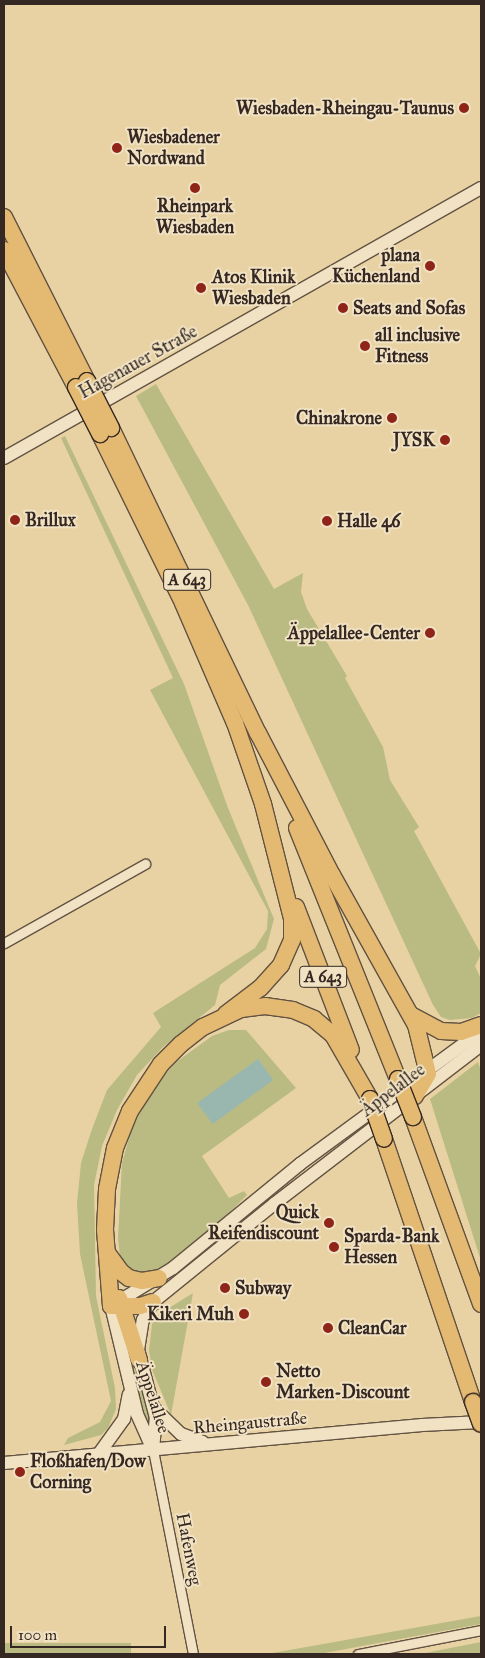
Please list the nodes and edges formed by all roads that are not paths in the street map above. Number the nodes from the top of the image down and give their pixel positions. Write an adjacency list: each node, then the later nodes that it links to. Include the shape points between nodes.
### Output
1 (481, 188): 6 (main road, Hagenauer Straße)
2 (4, 218): 4 (highway, A 643)
3 (4, 250): 4 (highway, A 643)
4 (82, 384): 5 (highway, A 643, bridge)
5 (105, 431): 7 (highway, A 643); 8 (highway, A 643, via 235,723 256,781)
6 (4, 458)
7 (258, 733): 12 (highway, via 332,875); 23 (highway, A 643, bridge, via 398,1078)
8 (276, 856): 11 (highway, via 292,919 289,951 272,977); 18 (highway, A 643)
9 (145, 864): 10 (street)
10 (4, 943)
11 (226, 1014): 18 (highway, via 266,1006 293,1010 314,1019 341,1046); 19 (highway, via 181,1044 155,1072 130,1110 109,1174)
12 (411, 1015): 13 (highway, via 446,1032 461,1032); 16 (highway, via 422,1041)
13 (481, 1025)
14 (481, 1031): 16 (main road, Äppelallee)
15 (481, 1045): 17 (main road, Äppelallee)
16 (428, 1068): 17 (highway, via 427,1079); 20 (main road, Äppelallee, via 294,1169)
17 (415, 1096): 21 (main road, Äppelallee)
18 (370, 1099): 27 (highway, A 643, bridge)
19 (106, 1251): 20 (highway, via 117,1268 129,1278 142,1281); 22 (highway)
20 (159, 1278): 22 (main road, Äppelallee)
21 (153, 1302): 22 (highway); 24 (main road, Äppelallee, via 140,1330)
22 (117, 1304): 24 (highway); 25 (main road, Äppelallee)
23 (481, 1304)
24 (139, 1360): 26 (main road, Äppelallee)
25 (129, 1386): 29 (main road, Äppelallee); 30 (main road, via 124,1418)
26 (154, 1408): 28 (main road, via 185,1437); 29 (main road, Äppelallee, via 157,1435)
27 (481, 1423): 28 (main road, Rheingaustraße)
28 (213, 1445): 29 (main road, Rheingaustraße)
29 (153, 1450): 30 (main road, Rheingaustraße); 33 (street, Hafenweg)
30 (98, 1455): 31 (main road, Rheingaustraße)
31 (4, 1463)
32 (481, 1630): 34 (street)
33 (193, 1654)
34 (358, 1654)

